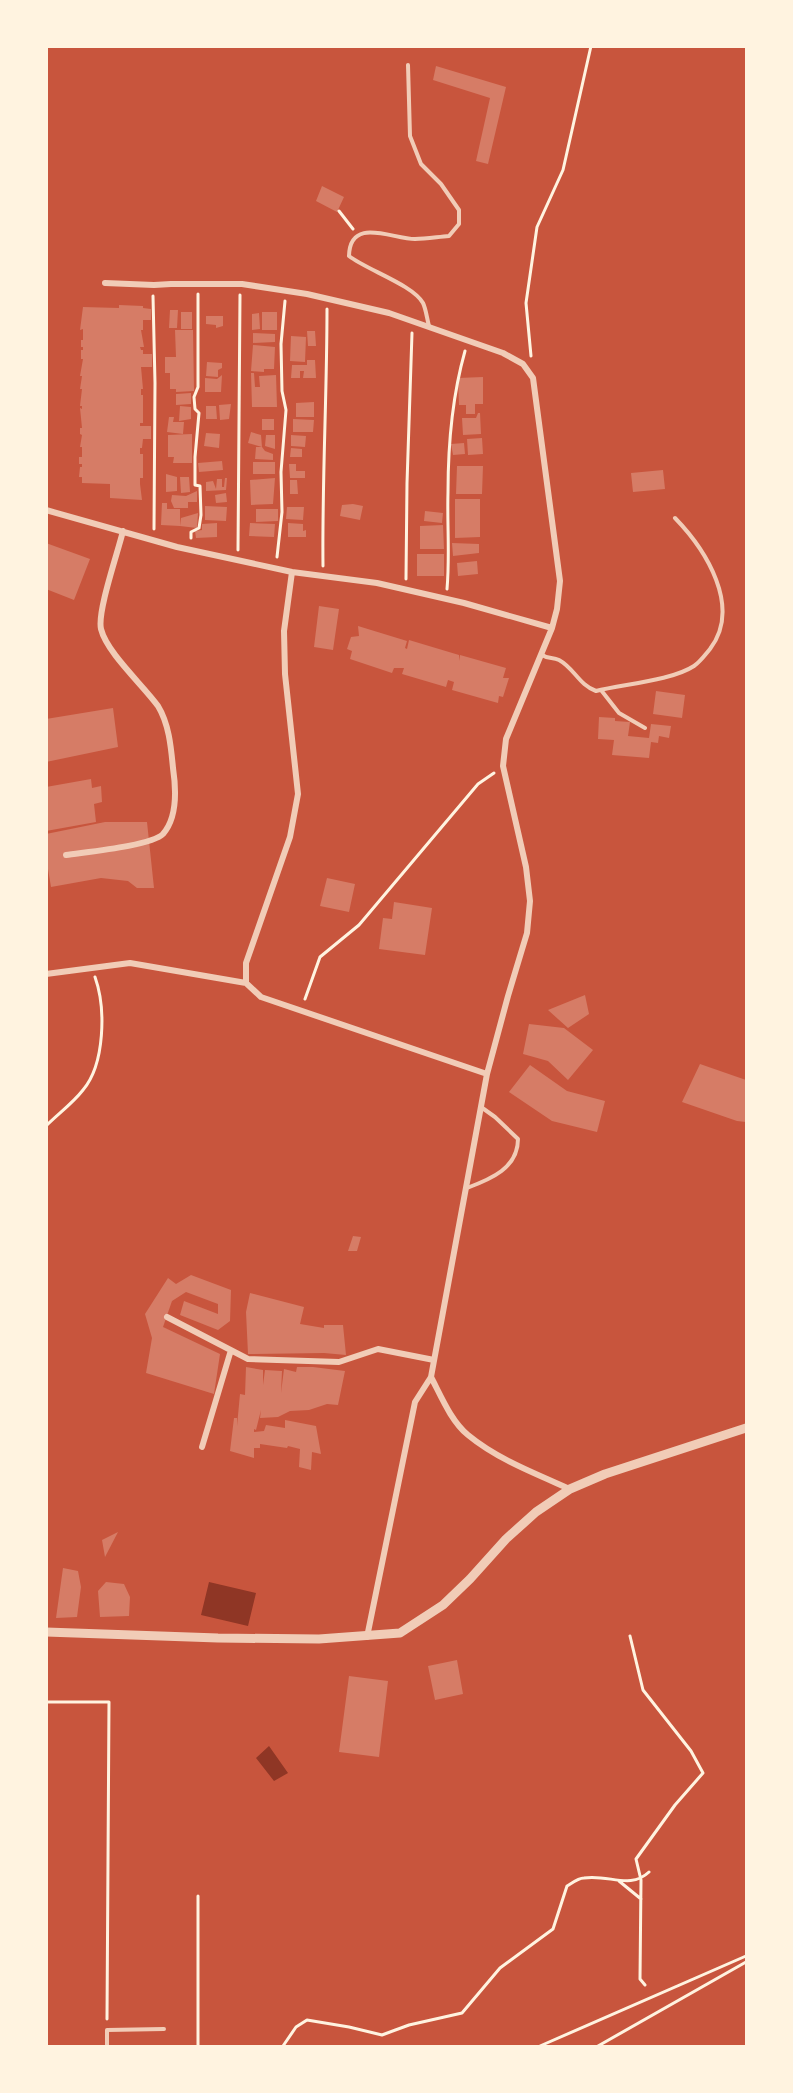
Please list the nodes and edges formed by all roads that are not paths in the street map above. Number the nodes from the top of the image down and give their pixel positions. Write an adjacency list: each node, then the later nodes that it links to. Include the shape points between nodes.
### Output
1 (408, 64): 3 (lane, via 410,136 421,164 459,210 459,224 448,236 413,239 374,232 357,235 350,244 349,256 402,285 422,301)
2 (105, 283): 3 (street, via 242,285 284,290 388,313)
3 (430, 327): 8 (street, via 503,354 523,364 533,378 560,581)
4 (46, 510): 6 (street)
5 (675, 518): 10 (lane, via 702,552 719,590 723,618 718,634 694,666)
6 (123, 531): 7 (street); 12 (street, via 102,609 101,628 109,645 159,708 169,735 176,789 171,818 162,835 144,843)
7 (292, 572): 8 (street, via 406,589); 14 (street, via 284,631 285,674 298,794 290,837 246,963)
8 (552, 628): 9 (street)
9 (541, 654): 10 (lane, via 572,669 584,686); 15 (street, via 506,739 502,766 530,901 527,933)
10 (601, 690): 11 (lane, via 619,713)
11 (645, 728)
12 (66, 855)
13 (46, 974): 14 (street, via 130,963)
14 (246, 983): 15 (street, via 261,997)
15 (488, 1074): 16 (street)
16 (482, 1107): 17 (street); 17 (lane, via 518,1139 518,1151 492,1179)
17 (468, 1188): 20 (street)
18 (167, 1317): 19 (street)
19 (231, 1350): 20 (street, via 248,1359 339,1362 378,1349); 23 (street)
20 (434, 1360): 21 (street)
21 (431, 1377): 24 (street, via 467,1435); 26 (street, via 415,1402)
22 (747, 1428): 24 (street)
23 (202, 1447)
24 (570, 1489): 26 (street, via 506,1539 443,1605 400,1633)
25 (46, 1632): 26 (street, via 218,1638)
26 (367, 1637)
27 (164, 2029): 28 (lane, via 107,2030)
28 (107, 2046)

